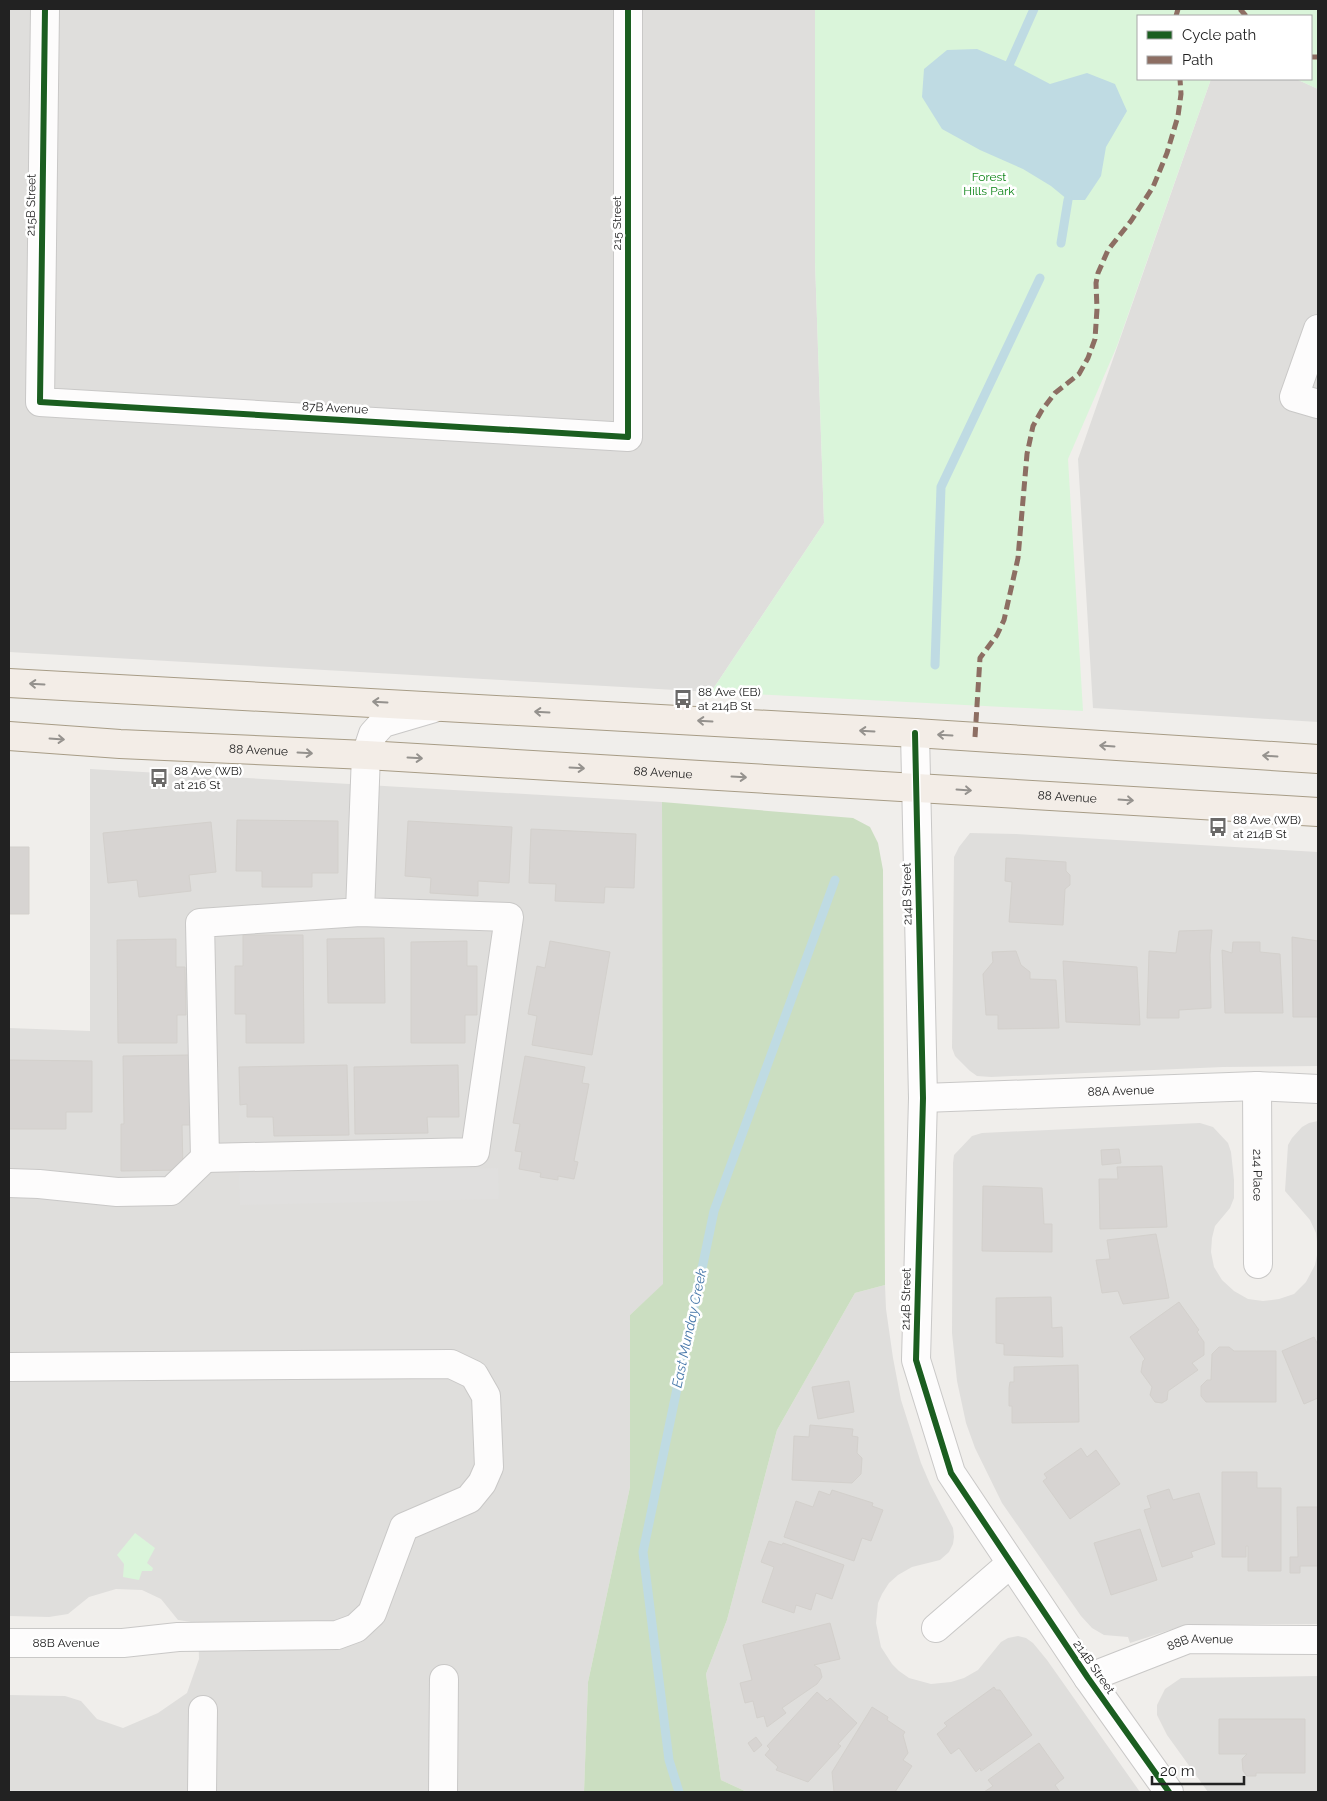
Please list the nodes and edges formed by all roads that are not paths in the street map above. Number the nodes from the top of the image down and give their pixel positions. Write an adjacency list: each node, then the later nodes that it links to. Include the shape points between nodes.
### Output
1 (45, 9): 5 (street, 215B Street)
2 (628, 9): 6 (street, 215 Street)
3 (1318, 329): 4 (street)
4 (1306, 400)
5 (40, 402): 6 (street, 87B Avenue)
6 (628, 437)
7 (9, 683): 8 (main road, one-way to 7)
8 (442, 706): 9 (main road, one-way to 8); 11 (street, via 383,723 373,734)
9 (916, 734): 12 (main road, one-way to 9); 13 (street, 214B Street)
10 (9, 736): 11 (main road, 88 Avenue, one-way to 11)
11 (366, 756): 13 (main road, 88 Avenue, one-way to 13); 15 (street)
12 (1318, 759)
13 (916, 787): 14 (main road, 88 Avenue, one-way to 14); 18 (street, 214B Street)
14 (1318, 812)
15 (360, 912): 19 (street, via 200,923); 19 (street, via 509,918 475,1152)
16 (1257, 1086): 17 (street, 88A Avenue); 18 (street, 88A Avenue); 21 (street, 214 Place)
17 (1318, 1089)
18 (923, 1098): 23 (street, 214B Street, via 916,1360 951,1473)
19 (205, 1158): 20 (street, via 171,1191 117,1192)
20 (9, 1183)
21 (1258, 1264)
22 (9, 1367): 26 (street, 88B Avenue, via 451,1364 474,1375 486,1396 489,1466 482,1483 469,1499 404,1527 372,1613 356,1628 336,1635 178,1637 123,1643)
23 (1010, 1564): 24 (street); 27 (street, 214B Street)
24 (936, 1628)
25 (1318, 1640): 27 (street, 88B Avenue, via 1188,1639)
26 (9, 1643)
27 (1088, 1678): 32 (street, 214B Street)
28 (444, 1679): 31 (street)
29 (203, 1710): 30 (street)
30 (202, 1792)
31 (443, 1792)
32 (1169, 1792)

